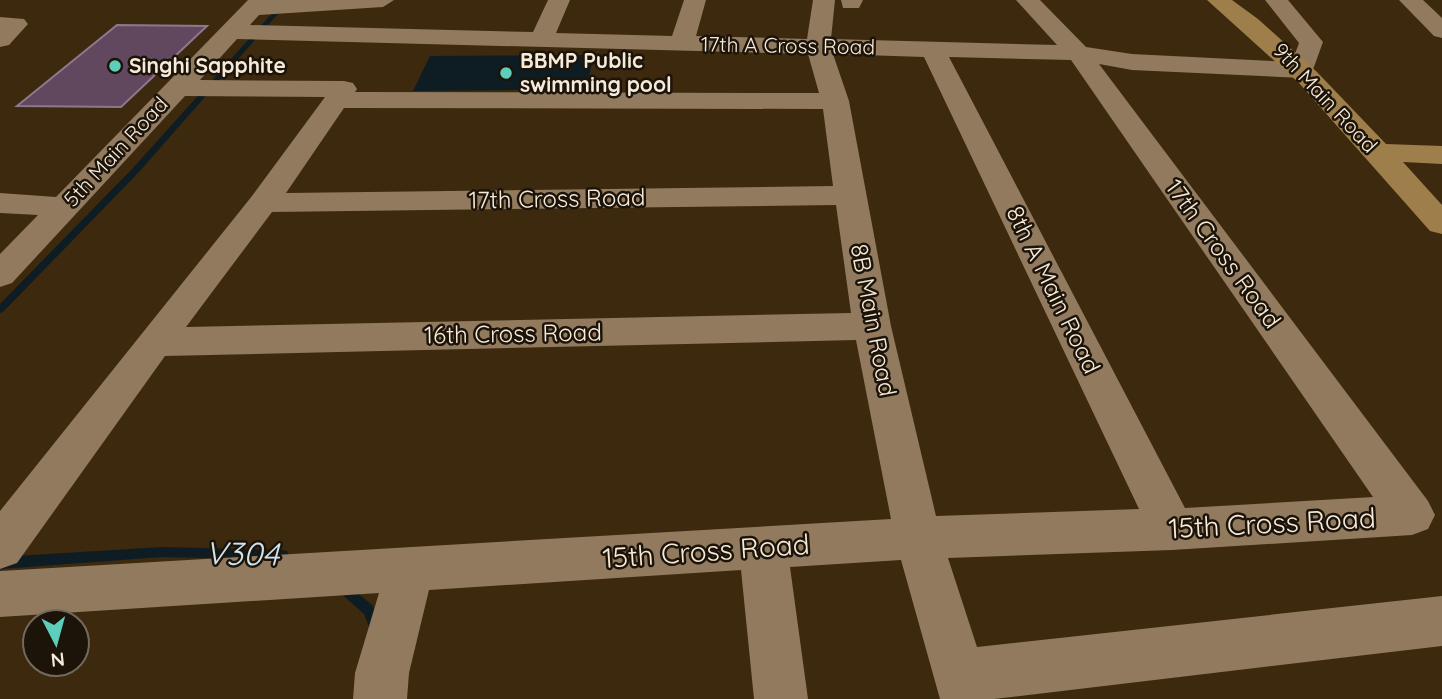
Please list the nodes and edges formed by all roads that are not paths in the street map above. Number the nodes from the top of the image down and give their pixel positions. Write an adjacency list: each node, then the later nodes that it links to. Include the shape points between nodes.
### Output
1 (383, 0): 9 (street)
2 (559, 0): 14 (street)
3 (695, 0): 15 (street)
4 (824, 0): 18 (street)
5 (1027, 0): 17 (street, 17th Cross Road)
6 (1218, 0): 21 (main road, 9th Main Road, via 1257,27)
7 (1276, 0): 21 (street, via 1311,42)
8 (1410, 0): 11 (street)
9 (257, 4): 12 (street, 5th Main Road)
10 (0, 24): 13 (street, via 16,24)
11 (1442, 31)
12 (231, 32): 14 (street, 17th A Cross Road); 20 (street, 5th Main Road)
13 (0, 40)
14 (541, 40): 15 (street, 17th A Cross Road)
15 (682, 43): 18 (street, 17th A Cross Road)
16 (942, 43): 17 (street, 17th A Cross Road); 18 (street, 17th A Cross Road); 38 (street, 8th A Main Road)
17 (1068, 43): 21 (street, 17th A Cross Road, via 1132,62); 37 (street, 17th Cross Road)
18 (818, 47): 24 (street, 8B Main Road)
19 (232, 62): 20 (street)
20 (200, 63): 23 (street, 5th Main Road)
21 (1302, 70): 25 (main road, 9th Main Road)
22 (342, 84): 23 (street); 24 (street); 31 (street)
23 (175, 88): 32 (street, 5th Main Road)
24 (835, 101): 29 (street, 8B Main Road)
25 (1376, 152): 26 (main road); 27 (main road, 9th Main Road)
26 (1442, 155)
27 (1398, 176): 28 (main road); 33 (main road, 9th Main Road)
28 (1442, 178)
29 (850, 195): 31 (street, 17th Cross Road); 35 (street, 8B Main Road)
30 (0, 203): 32 (street)
31 (263, 203): 36 (street)
32 (64, 207): 34 (street, 5th Main Road)
33 (1433, 215)
34 (0, 275)
35 (872, 326): 36 (street, 16th Cross Road); 39 (street, 8B Main Road)
36 (154, 342): 40 (street)
37 (1412, 515): 38 (street, 15th Cross Road)
38 (1172, 529): 39 (street, 15th Cross Road)
39 (918, 538): 41 (street, 15th Cross Road); 45 (street, 8B Main Road)
40 (0, 548)
41 (764, 548): 42 (street, 15th Cross Road); 47 (street)
42 (410, 569): 43 (street, 15th Cross Road); 46 (street, via 386,655)
43 (0, 594)
44 (1442, 621): 45 (street)
45 (965, 687)
46 (380, 699)
47 (781, 699)

